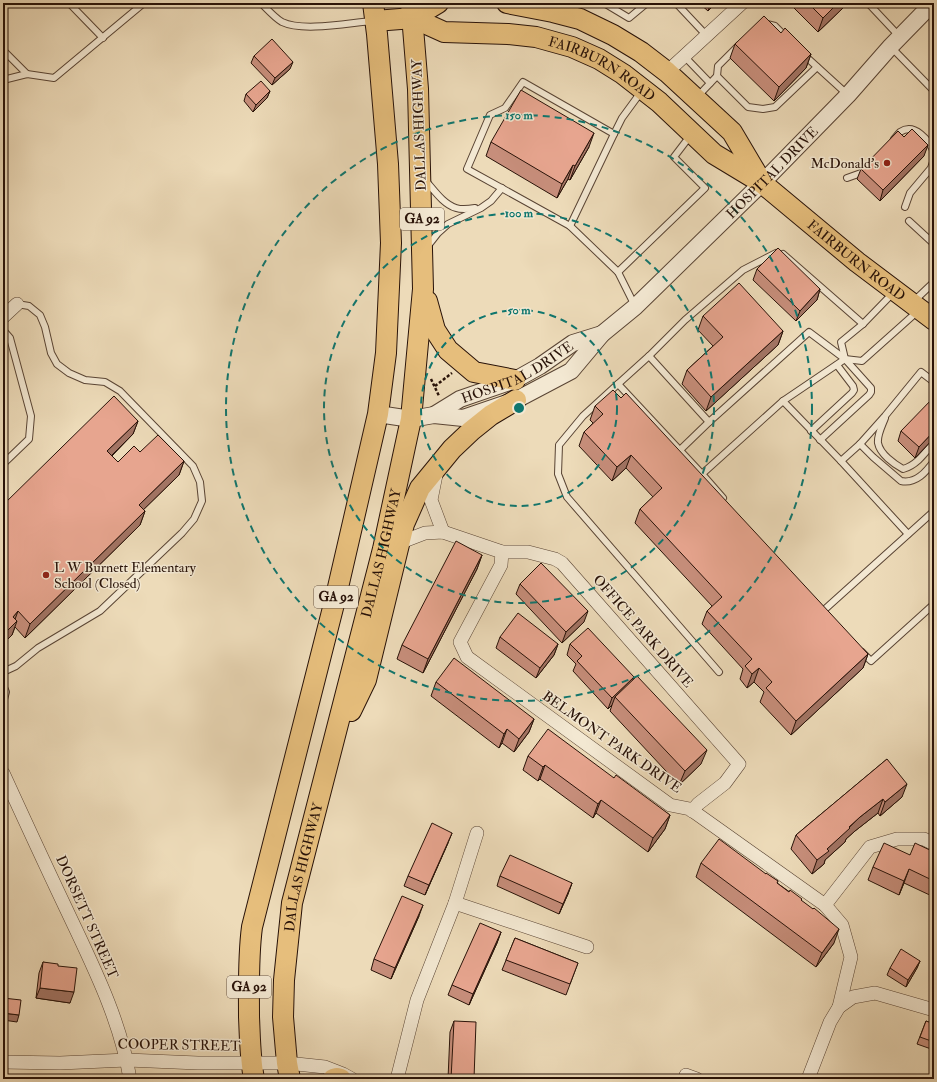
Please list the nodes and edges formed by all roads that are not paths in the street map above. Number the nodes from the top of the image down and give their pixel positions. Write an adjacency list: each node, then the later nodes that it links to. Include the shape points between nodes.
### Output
1 (69, 3): 13 (lane)
2 (79, 3): 13 (lane)
3 (144, 3): 18 (lane)
4 (261, 3): 15 (lane, via 281,22 297,26 318,26)
5 (438, 3): 14 (main road, FAIRBURN ROAD)
6 (507, 3): 26 (main road, FAIRBURN ROAD, via 580,19 641,52)
7 (604, 3): 8 (lane, via 629,18)
8 (647, 3)
9 (676, 3): 17 (lane)
10 (742, 3): 17 (street)
11 (868, 3): 21 (lane)
12 (933, 3): 21 (street, HOSPITAL DRIVE)
13 (74, 8): 18 (lane)
14 (412, 11): 15 (main road, FAIRBURN ROAD); 31 (main road, FAIRBURN ROAD, via 444,32 523,35 565,45 600,60); 41 (main road, DALLAS HIGHWAY / GA 92)
15 (374, 12): 70 (main road, GA 92, via 388,164 390,243 386,353)
16 (758, 26): 20 (lane, via 775,26)
17 (707, 36): 24 (street)
18 (102, 38): 27 (lane, via 54,78)
19 (742, 42): 28 (lane, via 718,66)
20 (791, 42)
21 (896, 42): 32 (lane); 33 (street, HOSPITAL DRIVE)
22 (796, 47): 25 (lane)
23 (3, 50): 27 (lane)
24 (685, 56): 26 (street); 30 (lane)
25 (817, 67): 28 (lane, via 775,107 763,109 748,107); 33 (lane)
26 (667, 72): 34 (main road, FAIRBURN ROAD)
27 (27, 74): 29 (lane)
28 (717, 76): 30 (lane)
29 (3, 80)
30 (710, 83): 34 (lane)
31 (643, 89): 35 (main road, FAIRBURN ROAD); 36 (lane)
32 (933, 90)
33 (848, 95): 43 (street, HOSPITAL DRIVE)
34 (696, 98): 43 (main road, FAIRBURN ROAD, via 732,132)
35 (692, 133): 43 (main road, FAIRBURN ROAD, via 714,154); 51 (lane, via 674,157 705,188)
36 (614, 134): 44 (lane, via 523,82 505,108 490,115 467,169); 48 (lane)
37 (891, 142): 38 (lane, via 908,129 918,132 929,142)
38 (934, 152)
39 (934, 159): 45 (lane, via 931,168 910,193)
40 (871, 163): 42 (lane, via 861,173)
41 (421, 175): 46 (lane, via 455,208); 50 (main road, DALLAS HIGHWAY / GA 92)
42 (847, 178)
43 (762, 183): 54 (main road, FAIRBURN ROAD); 56 (street, HOSPITAL DRIVE)
44 (502, 188): 46 (lane); 48 (lane)
45 (905, 207)
46 (481, 208): 50 (lane, via 448,224)
47 (909, 221): 49 (lane)
48 (570, 226): 51 (lane)
49 (934, 244)
50 (423, 253): 53 (main road, DALLAS HIGHWAY / GA 92)
51 (618, 272): 56 (lane)
52 (934, 282): 57 (lane)
53 (423, 289): 65 (main road, via 435,330 448,350 474,372); 73 (main road, DALLAS HIGHWAY / GA 92)
54 (894, 292): 57 (main road, FAIRBURN ROAD); 59 (lane)
55 (17, 304): 58 (street); 94 (lane, via 29,306 40,315 51,353 57,364 85,380 104,382 120,391 193,466 200,482 202,501 194,519 182,533 100,611)
56 (635, 307): 61 (street, HOSPITAL DRIVE)
57 (922, 311): 63 (lane, via 862,361)
58 (3, 317)
59 (863, 324): 62 (lane, via 780,250 743,270); 63 (lane, via 841,342)
60 (3, 330): 82 (lane, via 10,338 31,416 29,439)
61 (602, 334): 65 (street, HOSPITAL DRIVE, via 573,343); 68 (street, HOSPITAL DRIVE, via 571,371)
62 (649, 356): 67 (lane); 74 (lane)
63 (845, 359): 64 (lane); 74 (lane, via 809,332); 76 (lane, via 871,388 871,392)
64 (837, 364): 69 (lane); 75 (lane, via 854,390)
65 (515, 380): 71 (street, HOSPITAL DRIVE, via 460,399)
66 (934, 382): 72 (lane, via 921,372)
67 (618, 384): 79 (lane); 95 (lane, via 583,416 559,445 558,474 567,497)
68 (516, 400): 71 (street, HOSPITAL DRIVE, via 462,418); 83 (main road, via 471,431)
69 (783, 401): 75 (lane); 84 (lane)
70 (378, 414): 73 (street, HOSPITAL DRIVE); 110 (main road, GA 92, via 336,596 252,927 248,980)
71 (434, 415): 73 (street, HOSPITAL DRIVE)
72 (885, 416): 77 (lane, via 878,445 895,465 903,469 918,462); 78 (lane)
73 (411, 419): 98 (main road, DALLAS HIGHWAY / GA 92, via 383,549)
74 (709, 422): 79 (lane)
75 (811, 431): 76 (lane)
76 (820, 440): 80 (lane)
77 (934, 442)
78 (860, 444): 80 (lane); 81 (lane, via 900,481 914,480)
79 (680, 450): 84 (lane)
80 (841, 461): 88 (lane)
81 (934, 461)
82 (3, 464)
83 (437, 467): 87 (street, via 431,500); 89 (main road, via 420,488 404,524)
84 (702, 474): 85 (lane)
85 (726, 501)
86 (934, 510): 88 (lane)
87 (443, 532): 89 (street, OFFICE PARK DRIVE, via 425,533); 90 (street, OFFICE PARK DRIVE)
88 (908, 534): 91 (lane, via 826,612)
89 (399, 543): 98 (main road, via 366,680)
90 (502, 552): 100 (street, BELMONT PARK DRIVE, via 501,565 460,642 466,657 670,805); 100 (street, OFFICE PARK DRIVE, via 528,552 562,563 739,764 725,783)
91 (819, 604)
92 (934, 604): 93 (lane, via 871,661)
93 (857, 646)
94 (3, 672)
95 (719, 672)
96 (3, 685): 97 (lane, via 6,692)
97 (3, 703)
98 (331, 752): 111 (main road, DALLAS HIGHWAY / GA 92, via 292,903 283,1017)
99 (3, 773): 108 (street, DORSETT STREET, via 89,957 110,1007)
100 (692, 811): 104 (street, BELMONT PARK DRIVE)
101 (477, 834): 103 (street)
102 (934, 844): 104 (street, via 924,839 897,839 870,847)
103 (455, 904): 105 (street); 116 (street, via 417,1000)
104 (825, 905): 106 (street, BELMONT PARK DRIVE, via 842,925 851,957)
105 (587, 947)
106 (839, 1007): 107 (street, via 853,997 876,993); 117 (street, via 830,1022)
107 (934, 1010)
108 (127, 1060): 109 (street, COOPER STREET); 110 (street, COOPER STREET, via 198,1063); 112 (street, DORSETT STREET)
109 (3, 1062)
110 (253, 1071): 111 (street, COOPER STREET)
111 (289, 1071): 115 (street, COOPER STREET, via 325,1067)
112 (130, 1079)
113 (333, 1079): 114 (main road)
114 (341, 1079)
115 (352, 1079)
116 (397, 1079)
117 (808, 1079)

